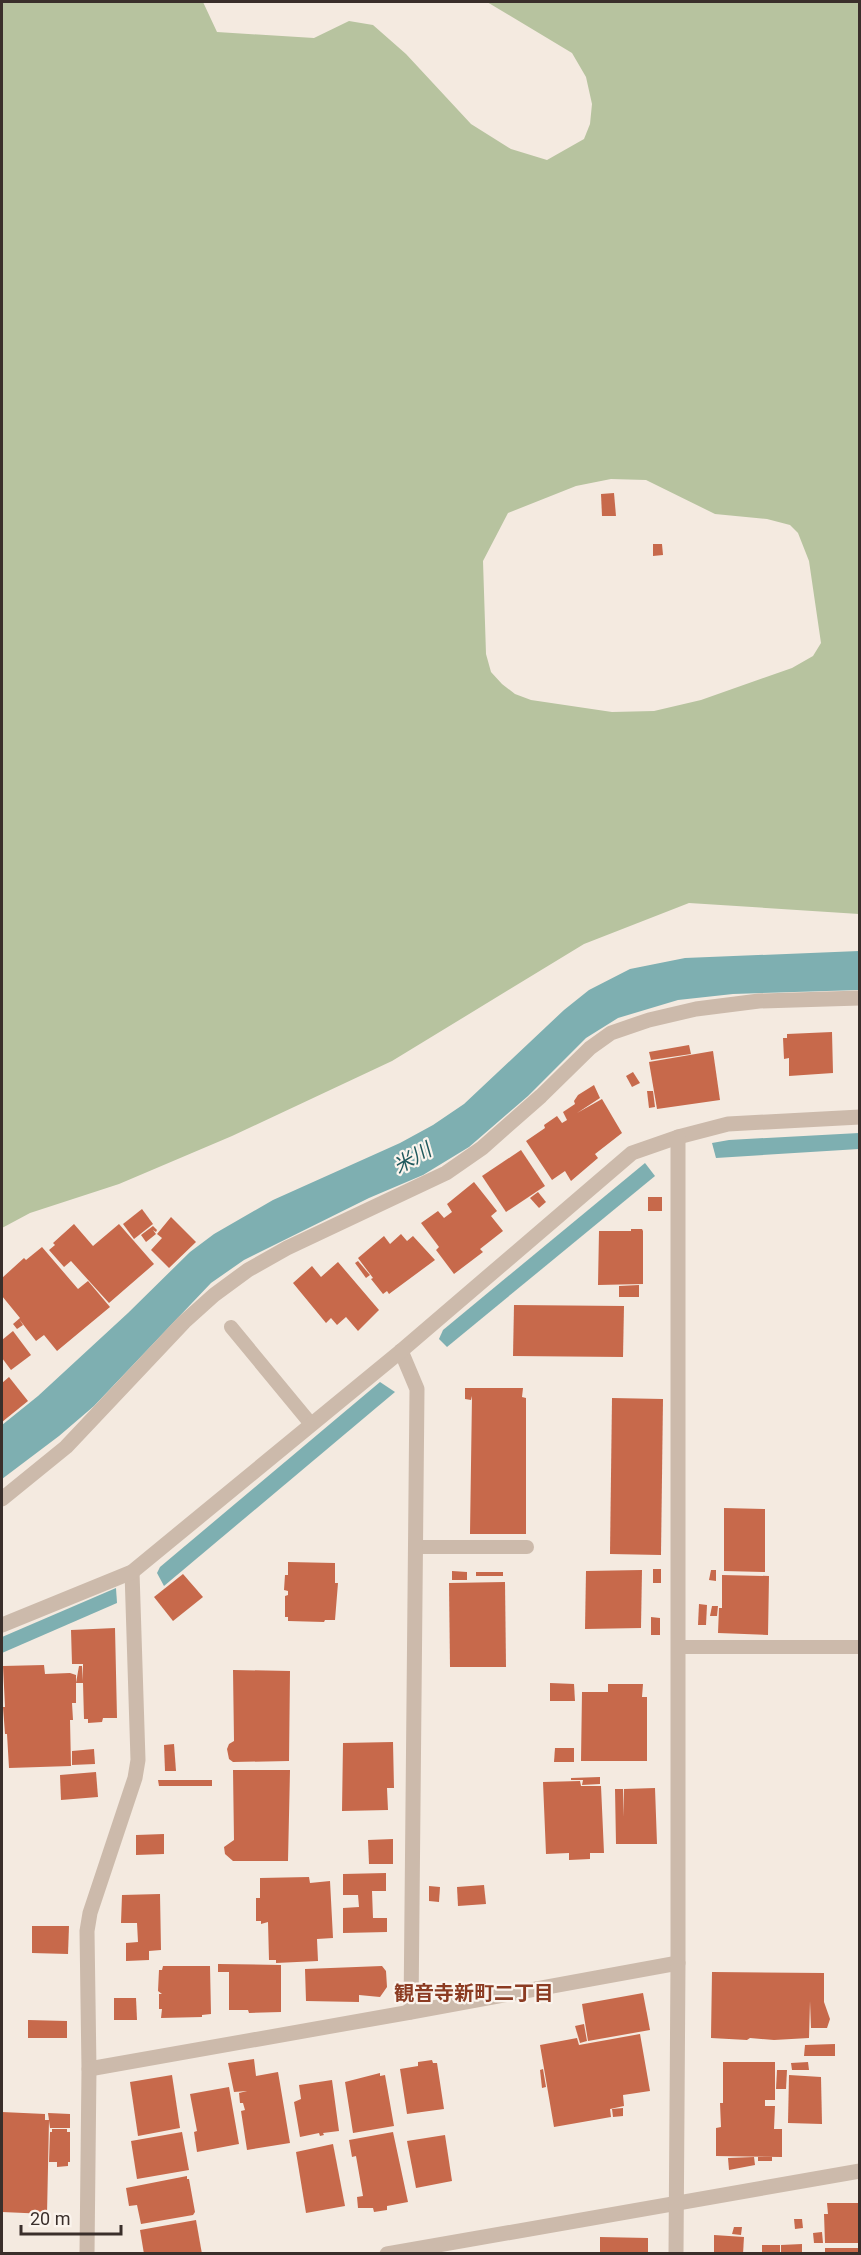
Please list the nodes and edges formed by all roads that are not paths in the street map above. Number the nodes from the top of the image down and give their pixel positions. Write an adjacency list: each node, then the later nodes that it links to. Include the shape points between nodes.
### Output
1 (860, 998): 7 (street, via 759,1001 696,1009 611,1034 482,1148 446,1173 287,1248 214,1295 66,1447)
2 (860, 1117): 3 (street, via 728,1124)
3 (678, 1137): 5 (street, via 632,1153); 12 (street)
4 (231, 1327): 6 (lane)
5 (401, 1351): 6 (street); 8 (street, via 417,1389)
6 (311, 1424): 10 (street)
7 (2, 1499)
8 (416, 1547): 9 (lane); 15 (street)
9 (527, 1547)
10 (132, 1572): 11 (street); 16 (street, via 138,1760 87,1930)
11 (2, 1625)
12 (678, 1647): 13 (lane); 14 (street)
13 (860, 1647)
14 (678, 1963): 15 (street); 18 (street)
15 (411, 2012): 16 (street)
16 (89, 2068): 19 (street)
17 (860, 2171): 18 (street)
18 (676, 2203): 20 (street); 21 (street)
19 (87, 2253)
20 (387, 2253)
21 (676, 2253)

